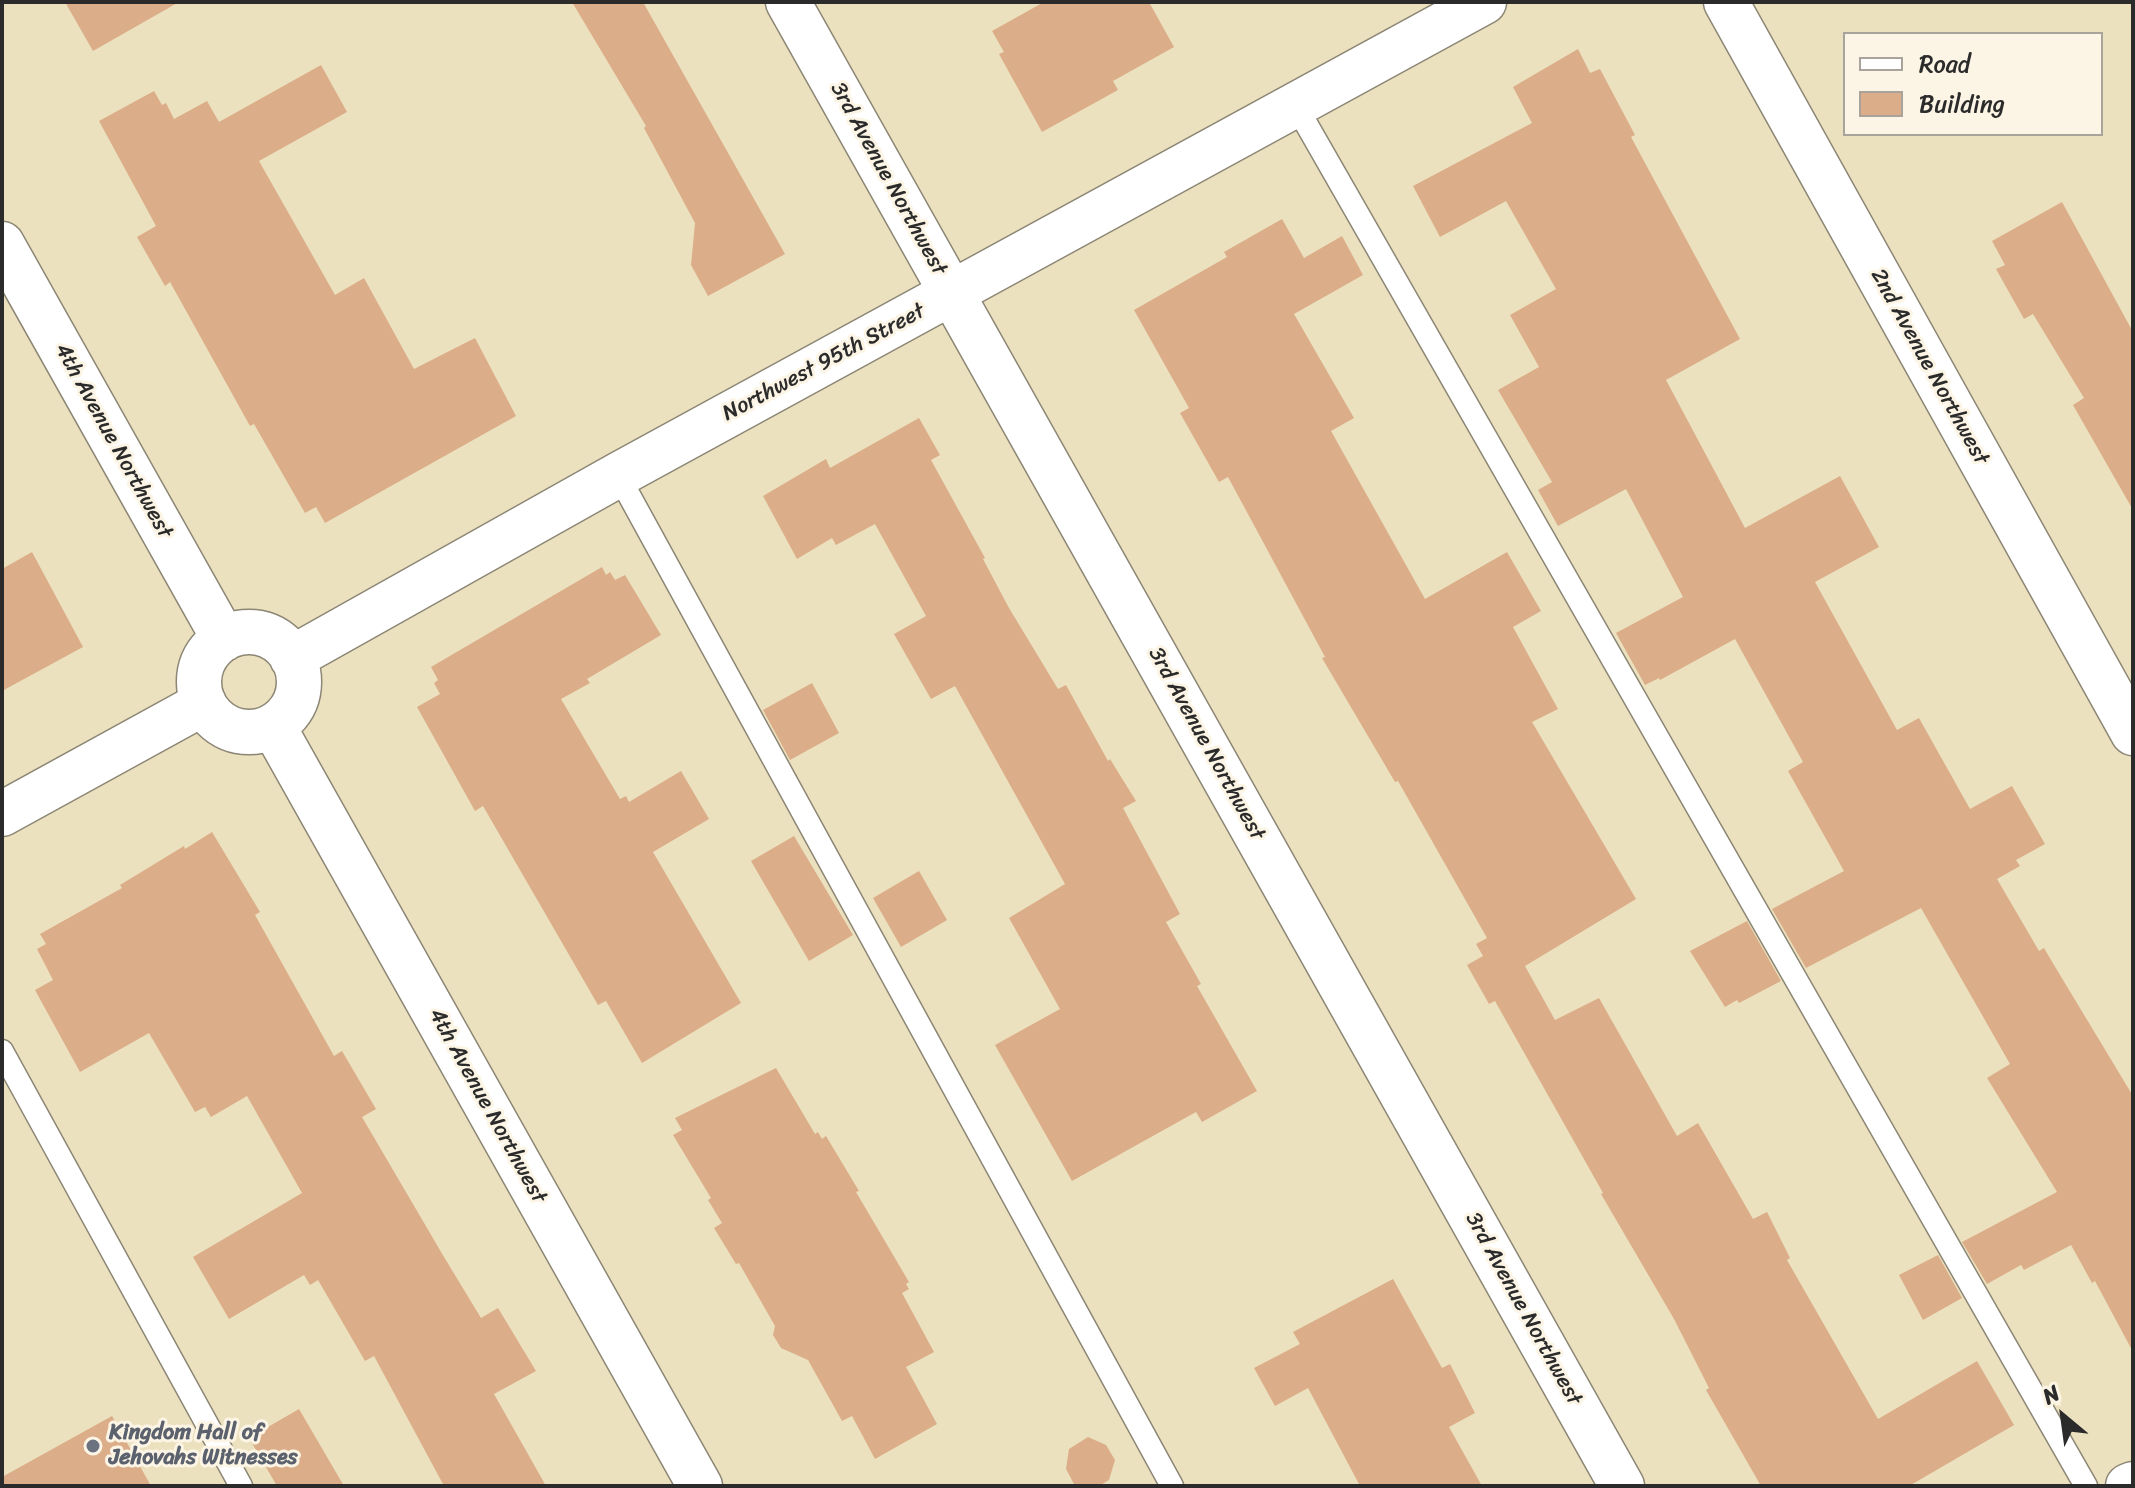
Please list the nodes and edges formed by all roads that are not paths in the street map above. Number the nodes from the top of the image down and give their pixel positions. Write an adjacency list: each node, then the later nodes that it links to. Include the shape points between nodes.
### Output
1 (788, 2): 6 (street, 3rd Avenue Northwest)
2 (1484, 2): 4 (street, Northwest 95th Street)
3 (1726, 2): 12 (street, 2nd Avenue Northwest)
4 (1296, 106): 6 (street, Northwest 95th Street); 19 (lane)
5 (2, 244): 8 (street, 4th Avenue Northwest)
6 (953, 294): 7 (street, Northwest 95th Street); 18 (street, 3rd Avenue Northwest)
7 (618, 475): 9 (street, Northwest 95th Street); 17 (lane)
8 (224, 639): 9 (street, via 258,633 274,639); 10 (street, via 202,665)
9 (292, 658): 11 (street, via 299,681 296,698 289,713)
10 (204, 703): 11 (street, via 232,729 247,733); 13 (street)
11 (273, 726): 16 (street, 4th Avenue Northwest)
12 (2133, 733)
13 (2, 814)
14 (2, 1051): 15 (lane)
15 (241, 1486)
16 (700, 1486)
17 (1172, 1486)
18 (1622, 1486)
19 (2086, 1486)

